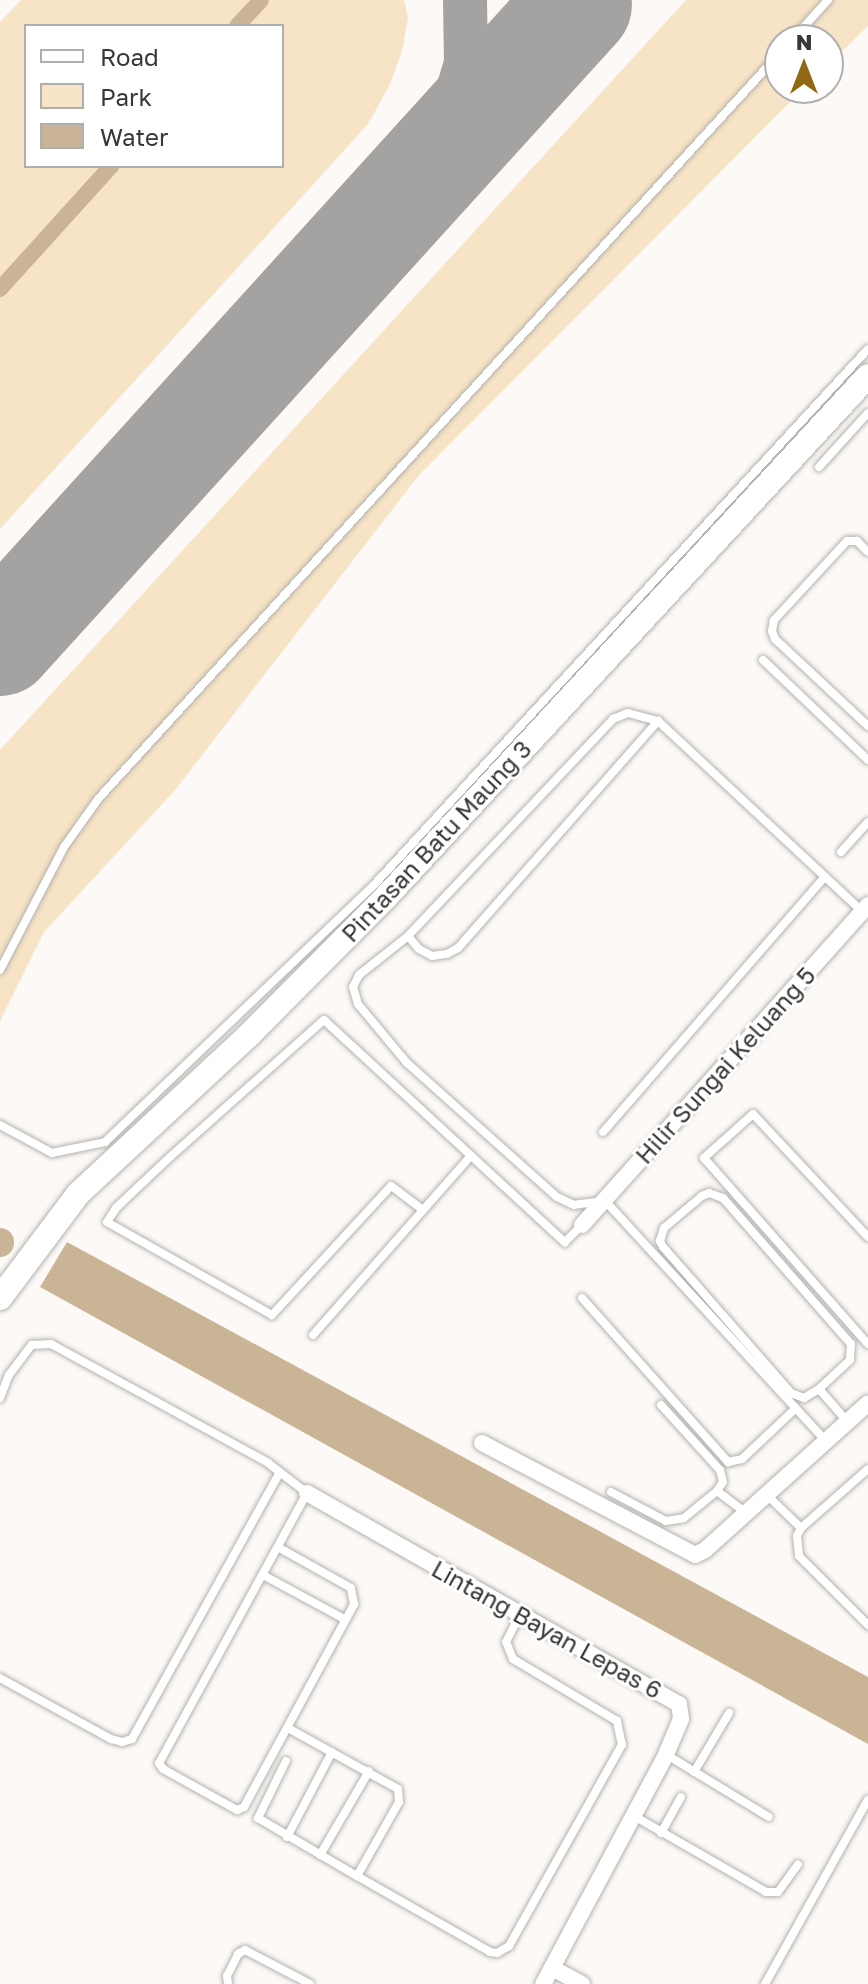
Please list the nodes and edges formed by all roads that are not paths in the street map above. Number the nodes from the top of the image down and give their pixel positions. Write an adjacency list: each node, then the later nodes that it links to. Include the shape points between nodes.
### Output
1 (828, 0): 2 (lane)
2 (806, 24)
3 (764, 71): 18 (lane, via 99,798 64,847)
4 (868, 349): 19 (lane, via 373,886 105,1142 52,1153)
5 (868, 376): 26 (street, Pintasan Batu Maung 3, via 387,896 250,1034 78,1194)
6 (868, 413): 7 (lane)
7 (819, 467)
8 (868, 552): 11 (lane, via 857,541 847,541 774,620 772,631)
9 (763, 660): 12 (lane)
10 (658, 721): 15 (lane); 17 (lane, via 639,713 613,719); 17 (lane, via 458,948 432,956)
11 (868, 726)
12 (868, 760)
13 (868, 822): 14 (lane)
14 (841, 852)
15 (825, 877): 16 (lane); 20 (lane)
16 (865, 908): 22 (street, Hilir Sungai Keluang 5)
17 (408, 936): 22 (lane, via 359,975 353,987 358,1004 407,1063 557,1197 574,1205)
18 (0, 970)
19 (0, 1125)
20 (603, 1132)
21 (471, 1156): 23 (lane); 23 (lane, via 324,1020 170,1157 107,1222 272,1315 391,1186); 24 (lane, via 565,1242)
22 (605, 1201): 24 (street, Hilir Sungai Keluang 5); 34 (lane)
23 (423, 1210): 28 (lane)
24 (582, 1225)
25 (868, 1237): 29 (lane, via 753,1114 704,1158)
26 (0, 1298)
27 (582, 1298): 34 (lane, via 728,1462 742,1459)
28 (313, 1335)
29 (868, 1344)
30 (819, 1389): 30 (lane, via 850,1360 851,1344 723,1198 717,1193 702,1196 664,1228 663,1247 791,1393 804,1398); 35 (lane)
31 (0, 1398): 39 (lane, via 9,1375 32,1345 43,1342)
32 (868, 1403): 35 (street)
33 (661, 1405): 40 (lane, via 724,1475)
34 (795, 1409): 36 (lane)
35 (847, 1421): 36 (street)
36 (825, 1440): 43 (street)
37 (482, 1443): 44 (street, via 695,1555)
38 (868, 1469): 45 (lane)
39 (280, 1472): 42 (lane); 51 (lane, via 132,1739 111,1739)
40 (717, 1491): 41 (lane, via 676,1522); 44 (lane)
41 (611, 1492)
42 (307, 1493): 46 (lane); 48 (street, Lintang Bayan Lepas 6)
43 (766, 1493): 44 (street); 45 (lane)
44 (745, 1512)
45 (801, 1528): 50 (lane, via 799,1556)
46 (278, 1547): 47 (lane); 49 (lane, via 351,1588 355,1596)
47 (263, 1575): 49 (lane); 53 (lane, via 160,1767 241,1809)
48 (520, 1615): 55 (street, Lintang Bayan Lepas 6, via 679,1704 681,1719); 67 (lane, via 506,1642 513,1659 617,1721 622,1745 509,1946 490,1952)
49 (346, 1620): 53 (lane)
50 (868, 1625)
51 (0, 1678)
52 (729, 1713): 58 (lane)
53 (288, 1728): 54 (lane)
54 (332, 1752): 57 (lane); 64 (lane)
55 (666, 1755): 58 (lane); 61 (street, Lintang Bayan Lepas 6)
56 (286, 1761): 64 (lane, via 258,1818)
57 (369, 1771): 65 (lane); 67 (lane, via 393,1784 400,1796)
58 (694, 1772): 62 (lane)
59 (681, 1797): 63 (lane)
60 (868, 1800): 73 (lane)
61 (634, 1816): 63 (lane); 68 (street, Lintang Bayan Lepas 6)
62 (769, 1817)
63 (661, 1833): 66 (lane, via 766,1892 778,1892)
64 (287, 1837): 65 (lane)
65 (320, 1855): 67 (lane)
66 (798, 1864)
67 (357, 1876)
68 (552, 1968): 71 (street, Lintang Bayan Lepas 6); 72 (street)
69 (228, 1984): 70 (lane, via 227,1976 245,1950)
70 (310, 1984)
71 (543, 1984)
72 (582, 1984)
73 (765, 1984)

